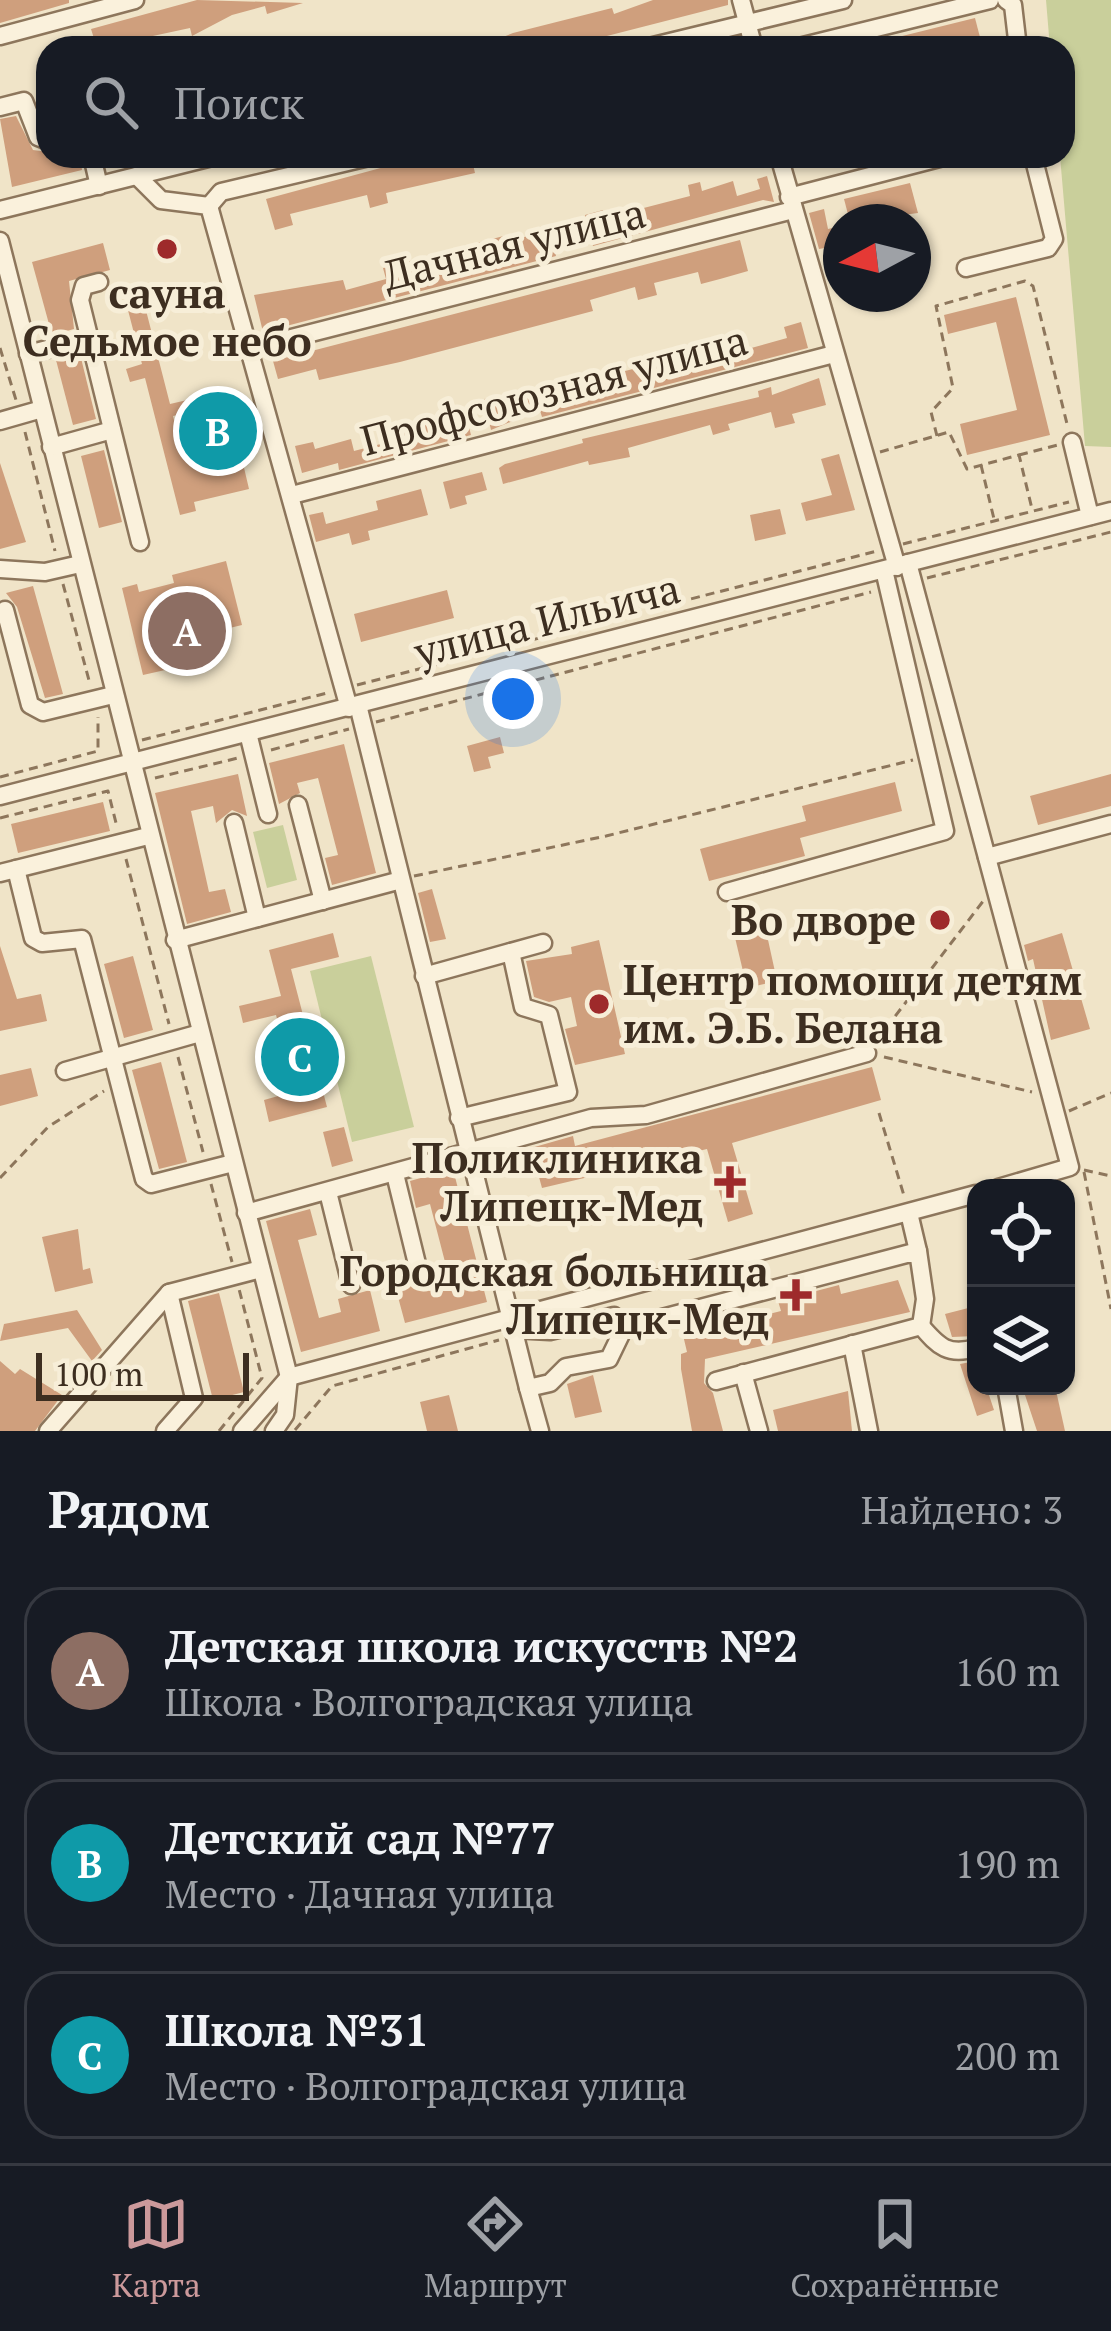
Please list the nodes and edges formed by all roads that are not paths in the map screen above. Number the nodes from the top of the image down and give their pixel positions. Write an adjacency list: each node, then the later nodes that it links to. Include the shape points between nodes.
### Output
1 (135, 0): 7 (street)
2 (741, 0): 6 (street)
3 (843, 0): 6 (street)
4 (990, 0): 10 (street)
5 (1006, 0): 11 (street)
6 (746, 22): 8 (street); 9 (street)
7 (0, 35)
8 (692, 36)
9 (750, 36)
10 (844, 36)
11 (1017, 36)
12 (0, 107): 13 (street, via 24,101)
13 (36, 132)
14 (95, 168): 21 (street)
15 (168, 168): 20 (street)
16 (322, 168): 23 (street, via 221,192)
17 (782, 168): 22 (street)
18 (907, 168): 22 (street, Дачная улица)
19 (1036, 168): 26 (street, via 1054,239 1048,248)
20 (136, 176): 21 (street); 23 (street, via 161,200)
21 (99, 186): 24 (street)
22 (791, 203): 29 (street, Дачная улица); 31 (street)
23 (209, 206): 29 (street)
24 (0, 211)
25 (0, 241): 30 (street)
26 (966, 268)
27 (100, 282): 28 (street, via 84,286 80,300)
28 (90, 338): 30 (street); 34 (street)
29 (253, 348): 37 (street)
30 (28, 354): 32 (street)
31 (834, 354): 37 (street, Профсоюзная улица); 43 (street)
32 (42, 410): 33 (street); 36 (street)
33 (0, 421)
34 (112, 430): 36 (street); 40 (street)
35 (1072, 442): 38 (street)
36 (51, 447): 41 (street)
37 (292, 495): 46 (street)
38 (1088, 507): 39 (street, улица Ильича); 43 (street, улица Ильича)
39 (1111, 511)
40 (140, 542)
41 (80, 564): 42 (street); 45 (street)
42 (0, 568)
43 (898, 574): 46 (street, улица Ильича); 55 (street); 58 (street, via 945,831)
44 (4, 610): 45 (street, via 30,705 43,712)
45 (112, 695): 48 (street)
46 (354, 707): 47 (street, улица Ильича); 57 (street)
47 (248, 733): 48 (street, улица Ильича); 51 (street)
48 (129, 763): 49 (street, улица Ильича); 54 (street)
49 (0, 796)
50 (298, 806): 59 (street)
51 (268, 814)
52 (234, 824): 60 (street)
53 (1111, 824): 55 (street)
54 (148, 836): 56 (street); 61 (street)
55 (987, 857): 73 (street, via 1077,1169)
56 (8, 871): 67 (street, via 33,938 82,939)
57 (401, 880): 59 (street); 64 (street)
58 (727, 892)
59 (323, 901): 60 (street)
60 (257, 918): 61 (street)
61 (175, 940): 65 (street)
62 (543, 943): 63 (street)
63 (511, 952): 64 (street); 69 (street, via 523,1007 549,1016 568,1092)
64 (424, 976): 69 (street)
65 (200, 1033): 67 (street); 71 (street)
66 (867, 1053): 70 (street)
67 (113, 1058): 68 (street); 71 (street, via 144,1179 151,1184)
68 (65, 1071)
69 (459, 1118): 70 (street)
70 (468, 1155): 72 (street); 84 (street)
71 (233, 1163): 76 (street)
72 (395, 1174): 74 (street); 79 (street)
73 (1035, 1179)
74 (328, 1192): 76 (street); 81 (street)
75 (967, 1197): 77 (street)
76 (246, 1213): 80 (street)
77 (908, 1213): 78 (street); 84 (street)
78 (918, 1251): 83 (street); 85 (street)
79 (418, 1268)
80 (261, 1269): 82 (street); 89 (street)
81 (351, 1285)
82 (169, 1293): 93 (street); 94 (street, via 194,1399)
83 (921, 1326): 86 (street); 87 (street, via 940,1347)
84 (511, 1327): 85 (street, via 550,1331 614,1316); 89 (street); 91 (street)
85 (624, 1328): 91 (street, via 609,1359 566,1367 550,1383)
86 (852, 1344): 88 (street); 99 (street)
87 (967, 1350)
88 (743, 1373): 90 (street); 98 (street)
89 (289, 1377): 95 (street); 96 (street, via 285,1415)
90 (716, 1381)
91 (528, 1388): 97 (street)
92 (1008, 1395): 100 (street)
93 (48, 1431)
94 (165, 1431)
95 (242, 1431)
96 (274, 1431)
97 (540, 1431)
98 (759, 1431)
99 (869, 1431)
100 (1014, 1431)

